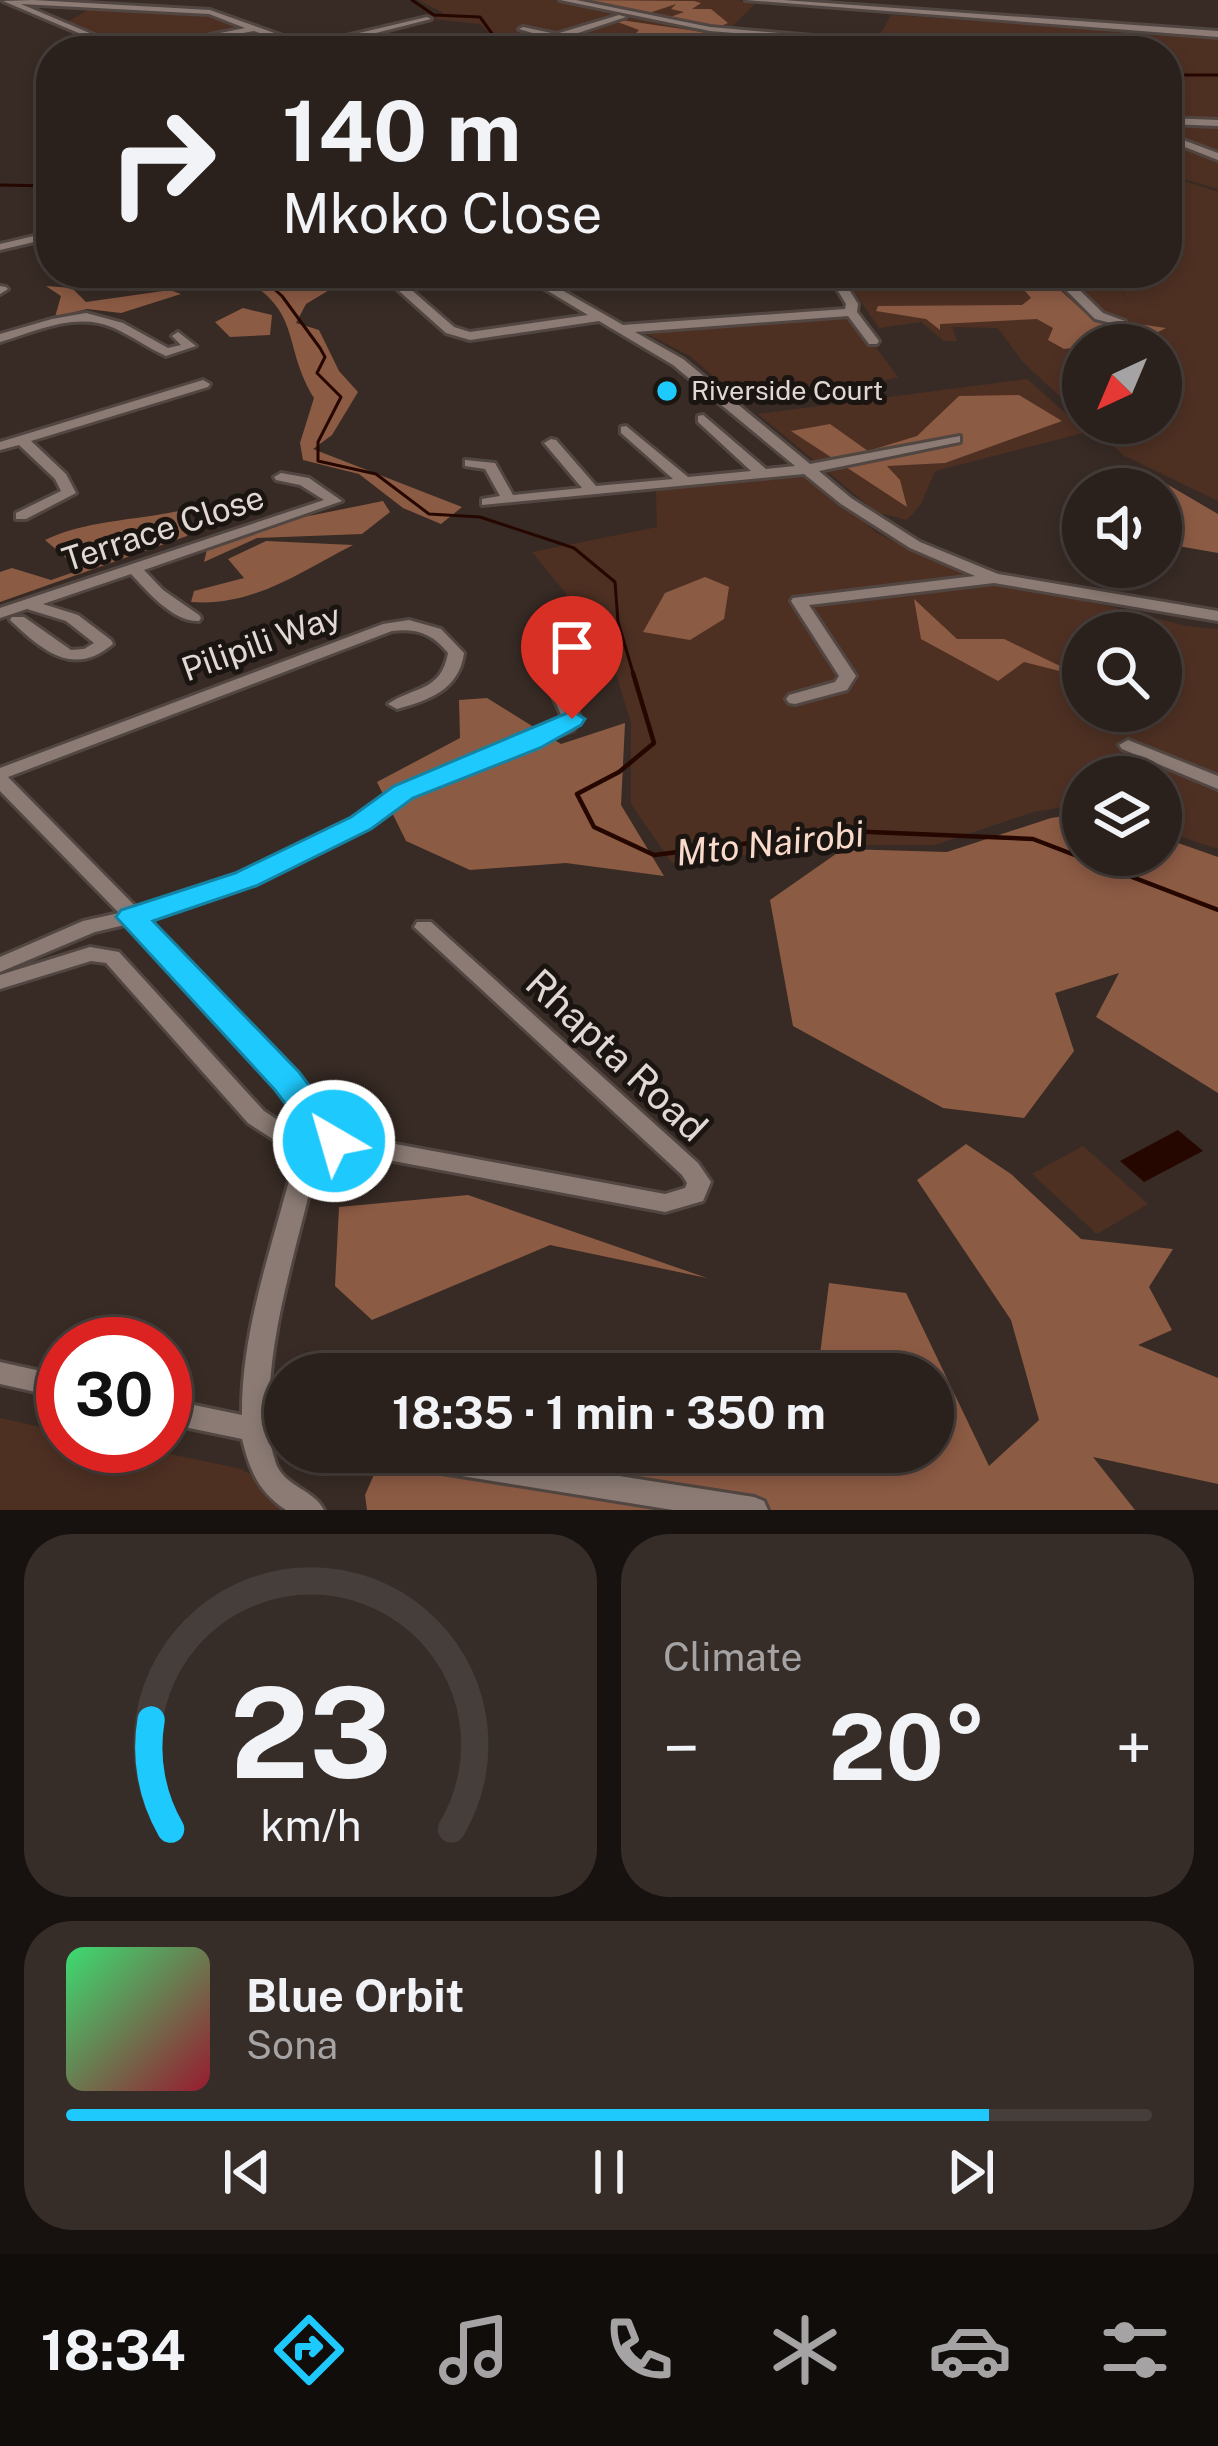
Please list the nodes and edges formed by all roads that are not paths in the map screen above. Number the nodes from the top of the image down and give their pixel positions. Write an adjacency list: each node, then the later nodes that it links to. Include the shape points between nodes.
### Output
1 (6, 0): 5 (street); 17 (street)
2 (189, 0): 5 (street)
3 (564, 0): 8 (street)
4 (751, 0): 6 (street)
5 (174, 8): 11 (street); 13 (street)
6 (848, 11): 9 (street); 15 (street); 16 (street)
7 (568, 16): 12 (street)
8 (626, 16): 12 (street); 23 (street)
9 (880, 16)
10 (427, 19): 20 (street)
11 (157, 20)
12 (601, 24): 22 (street)
13 (256, 28): 18 (street); 19 (street)
14 (524, 29): 21 (street)
15 (830, 34)
16 (1218, 34)
17 (92, 36)
18 (218, 36)
19 (278, 36)
20 (362, 36)
21 (552, 36)
22 (559, 36)
23 (795, 36)
24 (1182, 122): 25 (street)
25 (1218, 123)
26 (1182, 143): 27 (street)
27 (1191, 146): 28 (street); 29 (street)
28 (1182, 148)
29 (1218, 157)
30 (36, 239): 31 (street)
31 (0, 247)
32 (402, 288): 38 (street, via 450,330 470,336)
33 (551, 288): 38 (street)
34 (843, 288): 36 (street)
35 (1070, 288): 39 (street, via 1099,316)
36 (850, 312): 41 (street); 44 (street)
37 (41, 316): 40 (street)
38 (602, 317): 41 (street)
39 (1119, 321)
40 (0, 327)
41 (623, 329): 53 (street, via 726,398)
42 (178, 336): 43 (street, via 190,346 166,352 92,314)
43 (0, 338)
44 (873, 341)
45 (202, 384): 49 (street)
46 (704, 419): 54 (street)
47 (626, 430): 56 (street)
48 (955, 439): 53 (street)
49 (22, 440): 51 (street); 60 (street, via 69,493)
50 (551, 443): 57 (street)
51 (0, 446)
52 (470, 463): 58 (street, via 490,466)
53 (809, 469): 54 (street); 62 (street, via 883,528)
54 (763, 474): 56 (street)
55 (281, 478): 61 (street, Terrace Close, via 304,481 334,500)
56 (685, 482): 57 (street)
57 (593, 492): 58 (street)
58 (509, 500): 59 (street)
59 (487, 502)
60 (21, 516)
61 (132, 567): 63 (street, Terrace Close); 65 (street)
62 (994, 578): 64 (street); 67 (street, via 800,601 848,676 841,686)
63 (14, 612)
64 (1218, 616)
65 (193, 617)
66 (554, 681): 72 (street, via 572,719 567,726 404,792 361,823 245,880)
67 (795, 699)
68 (397, 704): 70 (street, Pilipili Way, via 442,686 453,672 456,652 442,634 409,623 389,627)
69 (1128, 745): 71 (street)
70 (0, 777): 72 (street)
71 (1218, 783)
72 (132, 917): 74 (street); 76 (street)
73 (424, 927): 76 (street, Rhapta Road, via 690,1168 695,1194 665,1203)
74 (0, 965)
75 (0, 982): 77 (street, via 90,954 112,957 256,1117)
76 (334, 1141): 77 (street)
77 (308, 1151): 81 (street, via 257,1352)
78 (0, 1373): 79 (street)
79 (36, 1381)
80 (192, 1417): 81 (street)
81 (256, 1432): 82 (street); 84 (street, via 275,1488)
82 (264, 1433)
83 (519, 1473): 85 (street)
84 (310, 1510)
85 (754, 1510)

